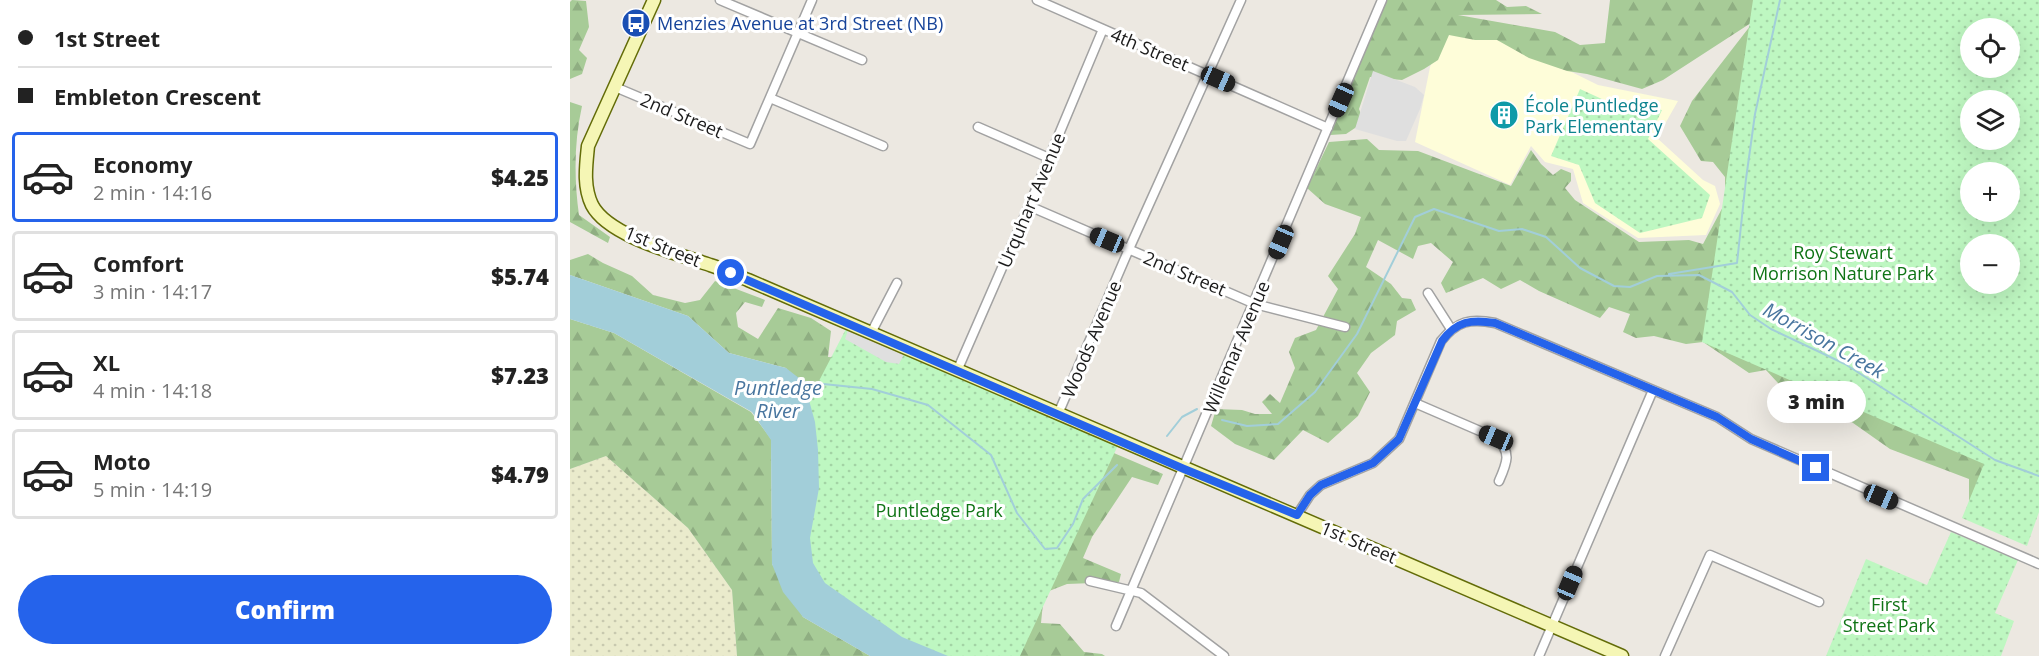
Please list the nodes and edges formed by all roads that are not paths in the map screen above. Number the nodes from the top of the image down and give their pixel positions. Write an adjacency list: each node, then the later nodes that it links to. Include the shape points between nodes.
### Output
1 (654, 0): 12 (street)
2 (720, 0): 9 (street)
3 (812, 0): 9 (street)
4 (1036, 0): 7 (street, 4th Street)
5 (1241, 0): 11 (street, Woods Avenue)
6 (1382, 0): 15 (street, Willemar Avenue)
7 (1058, 4): 8 (street, 4th Street)
8 (1103, 29): 11 (street, 4th Street); 17 (street, Urquhart Avenue)
9 (798, 33): 10 (street); 13 (street)
10 (862, 60)
11 (1207, 74): 15 (street, 4th Street); 19 (street, Woods Avenue)
12 (615, 87): 13 (street, 2nd Street, via 750,144); 25 (street, 1st Street, via 588,146 586,183 596,211 633,237 714,266)
13 (770, 98): 16 (street)
14 (978, 127): 17 (street)
15 (1328, 128): 22 (street, Willemar Avenue)
16 (883, 146)
17 (1048, 158): 18 (street, Urquhart Avenue)
18 (1029, 206): 19 (street, 2nd Street); 26 (street, Urquhart Avenue)
19 (1129, 249): 22 (street, 2nd Street); 29 (street, Woods Avenue)
20 (897, 283): 25 (street)
21 (1428, 293): 24 (street)
22 (1255, 303): 23 (street, 2nd Street); 30 (street, Willemar Avenue)
23 (1345, 327)
24 (1451, 329): 27 (street, via 1471,321 1495,323); 28 (street)
25 (871, 333): 26 (street, 1st Street)
26 (957, 371): 29 (street, 1st Street)
27 (1653, 390): 33 (street, via 1717,417 1751,439); 37 (street)
28 (1415, 403): 31 (street, via 1504,445 1507,456); 32 (street, via 1399,439 1373,463 1321,485)
29 (1058, 414): 30 (street, 1st Street)
30 (1184, 469): 32 (street, 1st Street); 35 (street, Willemar Avenue)
31 (1499, 481)
32 (1297, 515): 37 (street, 1st Street)
33 (2039, 564)
34 (1090, 581): 35 (street)
35 (1130, 591): 38 (street, Willemar Avenue); 39 (street, via 1141,592)
36 (1819, 602): 42 (street, via 1710,555)
37 (1552, 625): 40 (street); 41 (street, 1st Street)
38 (1116, 626)
39 (1224, 656)
40 (1539, 656)
41 (1622, 656)
42 (1665, 656)

